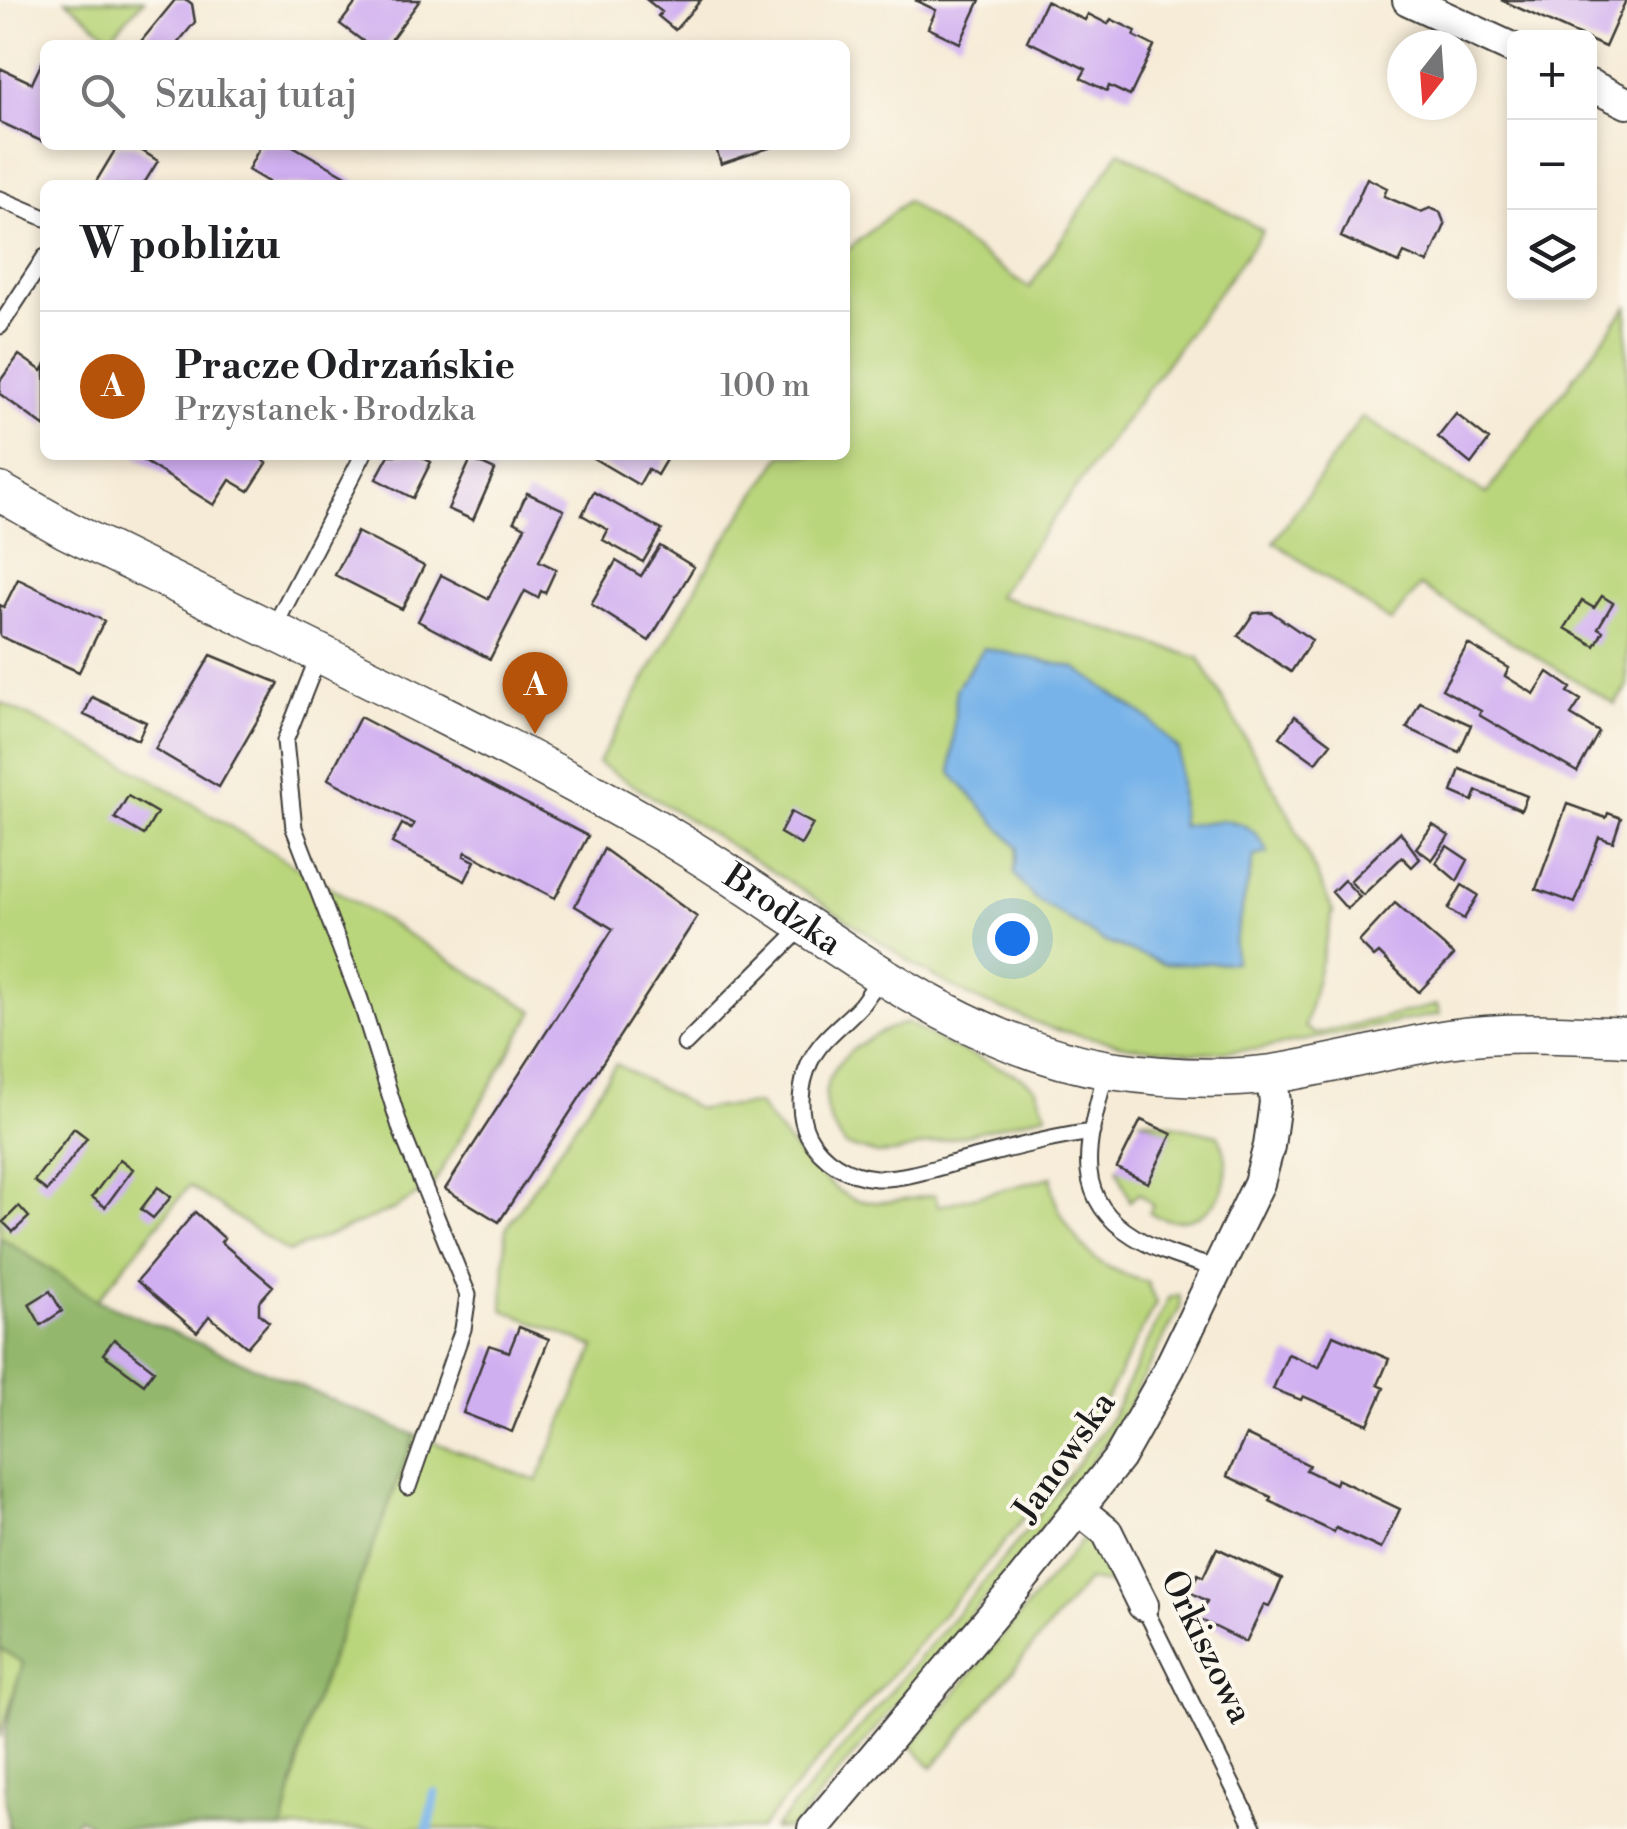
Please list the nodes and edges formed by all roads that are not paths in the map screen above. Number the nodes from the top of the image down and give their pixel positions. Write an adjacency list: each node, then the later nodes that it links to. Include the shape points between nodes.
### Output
1 (1408, 0): 2 (street)
2 (1507, 46)
3 (1597, 88): 4 (street)
4 (1627, 103)
5 (0, 199): 6 (lane)
6 (40, 216)
7 (40, 265): 8 (lane)
8 (0, 326)
9 (360, 460): 11 (lane)
10 (0, 492): 11 (street, Brodzka)
11 (272, 632): 12 (street, Brodzka)
12 (319, 655): 13 (street, Brodzka, via 569,780); 21 (lane, via 285,741 294,828 360,999 401,1130 468,1295 463,1329)
13 (805, 925): 14 (street, Brodzka); 16 (lane)
14 (883, 974): 17 (street, Brodzka, via 987,1034); 19 (lane, via 818,1050 801,1092 802,1123 829,1162 876,1178 916,1174)
15 (1627, 1036): 18 (street, Brodzka, via 1468,1037)
16 (686, 1044)
17 (1106, 1069): 18 (street, Brodzka, via 1182,1079); 19 (lane)
18 (1270, 1074): 20 (street, Janowska, via 1270,1146)
19 (1092, 1132): 20 (lane, via 1089,1173 1101,1207 1138,1241)
20 (1218, 1269): 22 (street, Janowska, via 1119,1458)
21 (408, 1487)
22 (1078, 1509): 23 (street, Orkiszowa, via 1107,1532); 24 (street, Janowska)
23 (1143, 1605): 25 (lane, Orkiszowa)
24 (813, 1829)
25 (1254, 1829)

